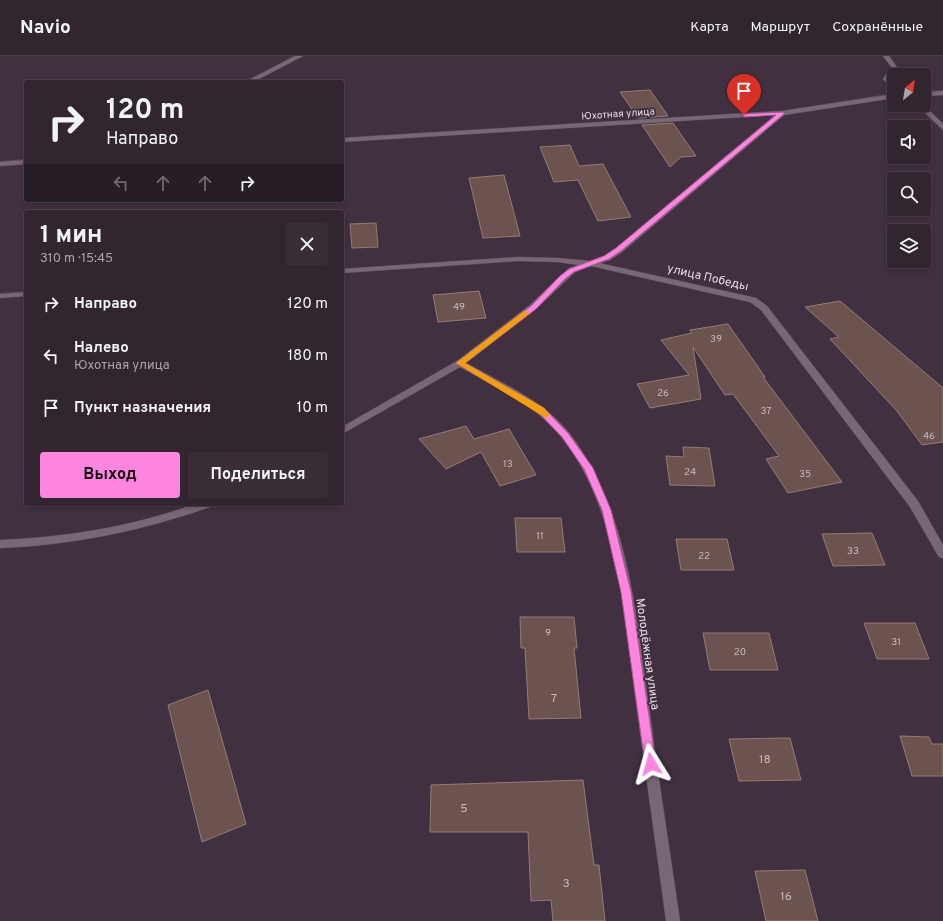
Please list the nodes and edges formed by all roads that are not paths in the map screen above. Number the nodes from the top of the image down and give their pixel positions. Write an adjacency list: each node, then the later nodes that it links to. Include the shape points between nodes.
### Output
1 (300, 56): 4 (street)
2 (886, 56): 3 (street)
3 (895, 68)
4 (252, 80)
5 (943, 93): 6 (street)
6 (931, 94)
7 (887, 97): 9 (street, Юхотная улица)
8 (927, 112): 10 (street)
9 (782, 113): 11 (street, Юхотная улица); 14 (street, via 619,250)
10 (943, 128)
11 (344, 140)
12 (24, 162): 13 (street)
13 (0, 164)
14 (592, 264): 15 (street, улица Победы, via 518,259); 18 (street, via 572,270 533,307); 22 (street, улица Победы, via 740,296 753,300 764,308 914,504)
15 (344, 271)
16 (24, 294): 17 (street)
17 (0, 296)
18 (460, 363): 19 (street); 23 (street, Молодёжная улица, via 541,410 565,435 588,468 606,510 626,592)
19 (344, 430)
20 (201, 506): 21 (street, via 123,529 37,543)
21 (0, 544)
22 (943, 554)
23 (673, 921)

